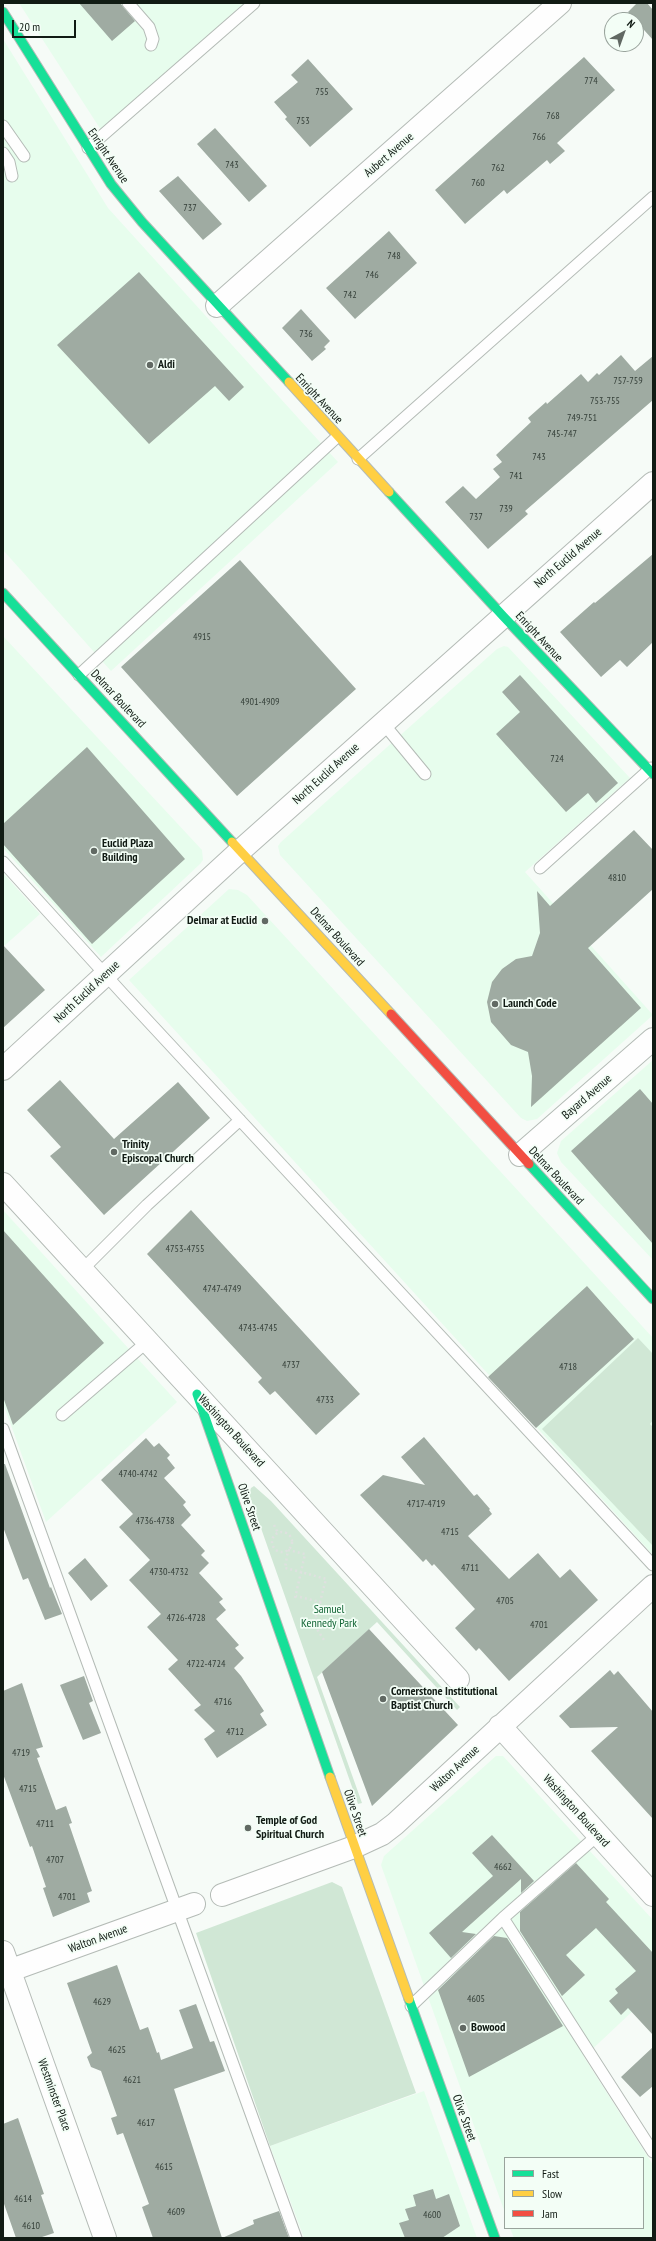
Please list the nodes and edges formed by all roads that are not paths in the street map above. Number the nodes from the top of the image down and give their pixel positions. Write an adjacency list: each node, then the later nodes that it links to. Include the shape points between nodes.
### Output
1 (128, 3): 5 (lane, via 149,27 153,39)
2 (254, 3): 7 (lane)
3 (560, 3): 12 (street, Aubert Avenue)
4 (3, 12): 7 (street, Enright Avenue)
5 (151, 45)
6 (3, 126): 9 (lane)
7 (88, 148): 12 (street, Enright Avenue, via 111,184 142,222)
8 (3, 153): 10 (lane, via 9,162)
9 (24, 156)
10 (12, 176)
11 (653, 198): 14 (lane)
12 (217, 306): 13 (street, Enright Avenue)
13 (337, 437): 14 (street, Enright Avenue); 18 (lane)
14 (358, 459): 17 (street, Enright Avenue)
15 (653, 483): 17 (street, North Euclid Avenue)
16 (3, 593): 18 (street, Delmar Boulevard)
17 (503, 616): 19 (street, North Euclid Avenue); 20 (street, Enright Avenue)
18 (79, 676): 22 (street, Delmar Boulevard)
19 (383, 723): 21 (lane); 22 (street, North Euclid Avenue)
20 (652, 770): 24 (lane)
21 (426, 774)
22 (241, 850): 25 (street, North Euclid Avenue); 29 (street, Delmar Boulevard)
23 (3, 862): 25 (lane)
24 (540, 868)
25 (106, 975): 27 (street, North Euclid Avenue); 28 (lane)
26 (653, 1039): 29 (street, Bayard Avenue)
27 (3, 1069)
28 (240, 1120): 31 (lane); 37 (lane)
29 (520, 1155): 32 (street, Delmar Boulevard)
30 (3, 1184): 31 (street, Washington Boulevard)
31 (82, 1270): 33 (street, Washington Boulevard)
32 (653, 1299)
33 (148, 1341): 34 (street, Washington Boulevard); 35 (lane)
34 (197, 1394): 39 (street, Washington Boulevard); 42 (street, Olive Street)
35 (62, 1415)
36 (3, 1429): 45 (lane)
37 (653, 1565)
38 (652, 1591): 40 (street, Walton Avenue)
39 (458, 1679)
40 (500, 1726): 41 (street, Washington Boulevard); 42 (street, Walton Avenue, via 395,1824 382,1834)
41 (598, 1835): 44 (street, Washington Boulevard); 46 (lane)
42 (354, 1847): 43 (street, Walton Avenue); 48 (street, Olive Street)
43 (222, 1895)
44 (653, 1895)
45 (186, 1907): 47 (street, Walton Avenue); 51 (lane)
46 (503, 1918): 48 (lane); 49 (lane)
47 (5, 1966): 50 (street, Westminster Place)
48 (411, 2006): 52 (street, Olive Street)
49 (653, 2152)
50 (105, 2238)
51 (296, 2238)
52 (495, 2238)

